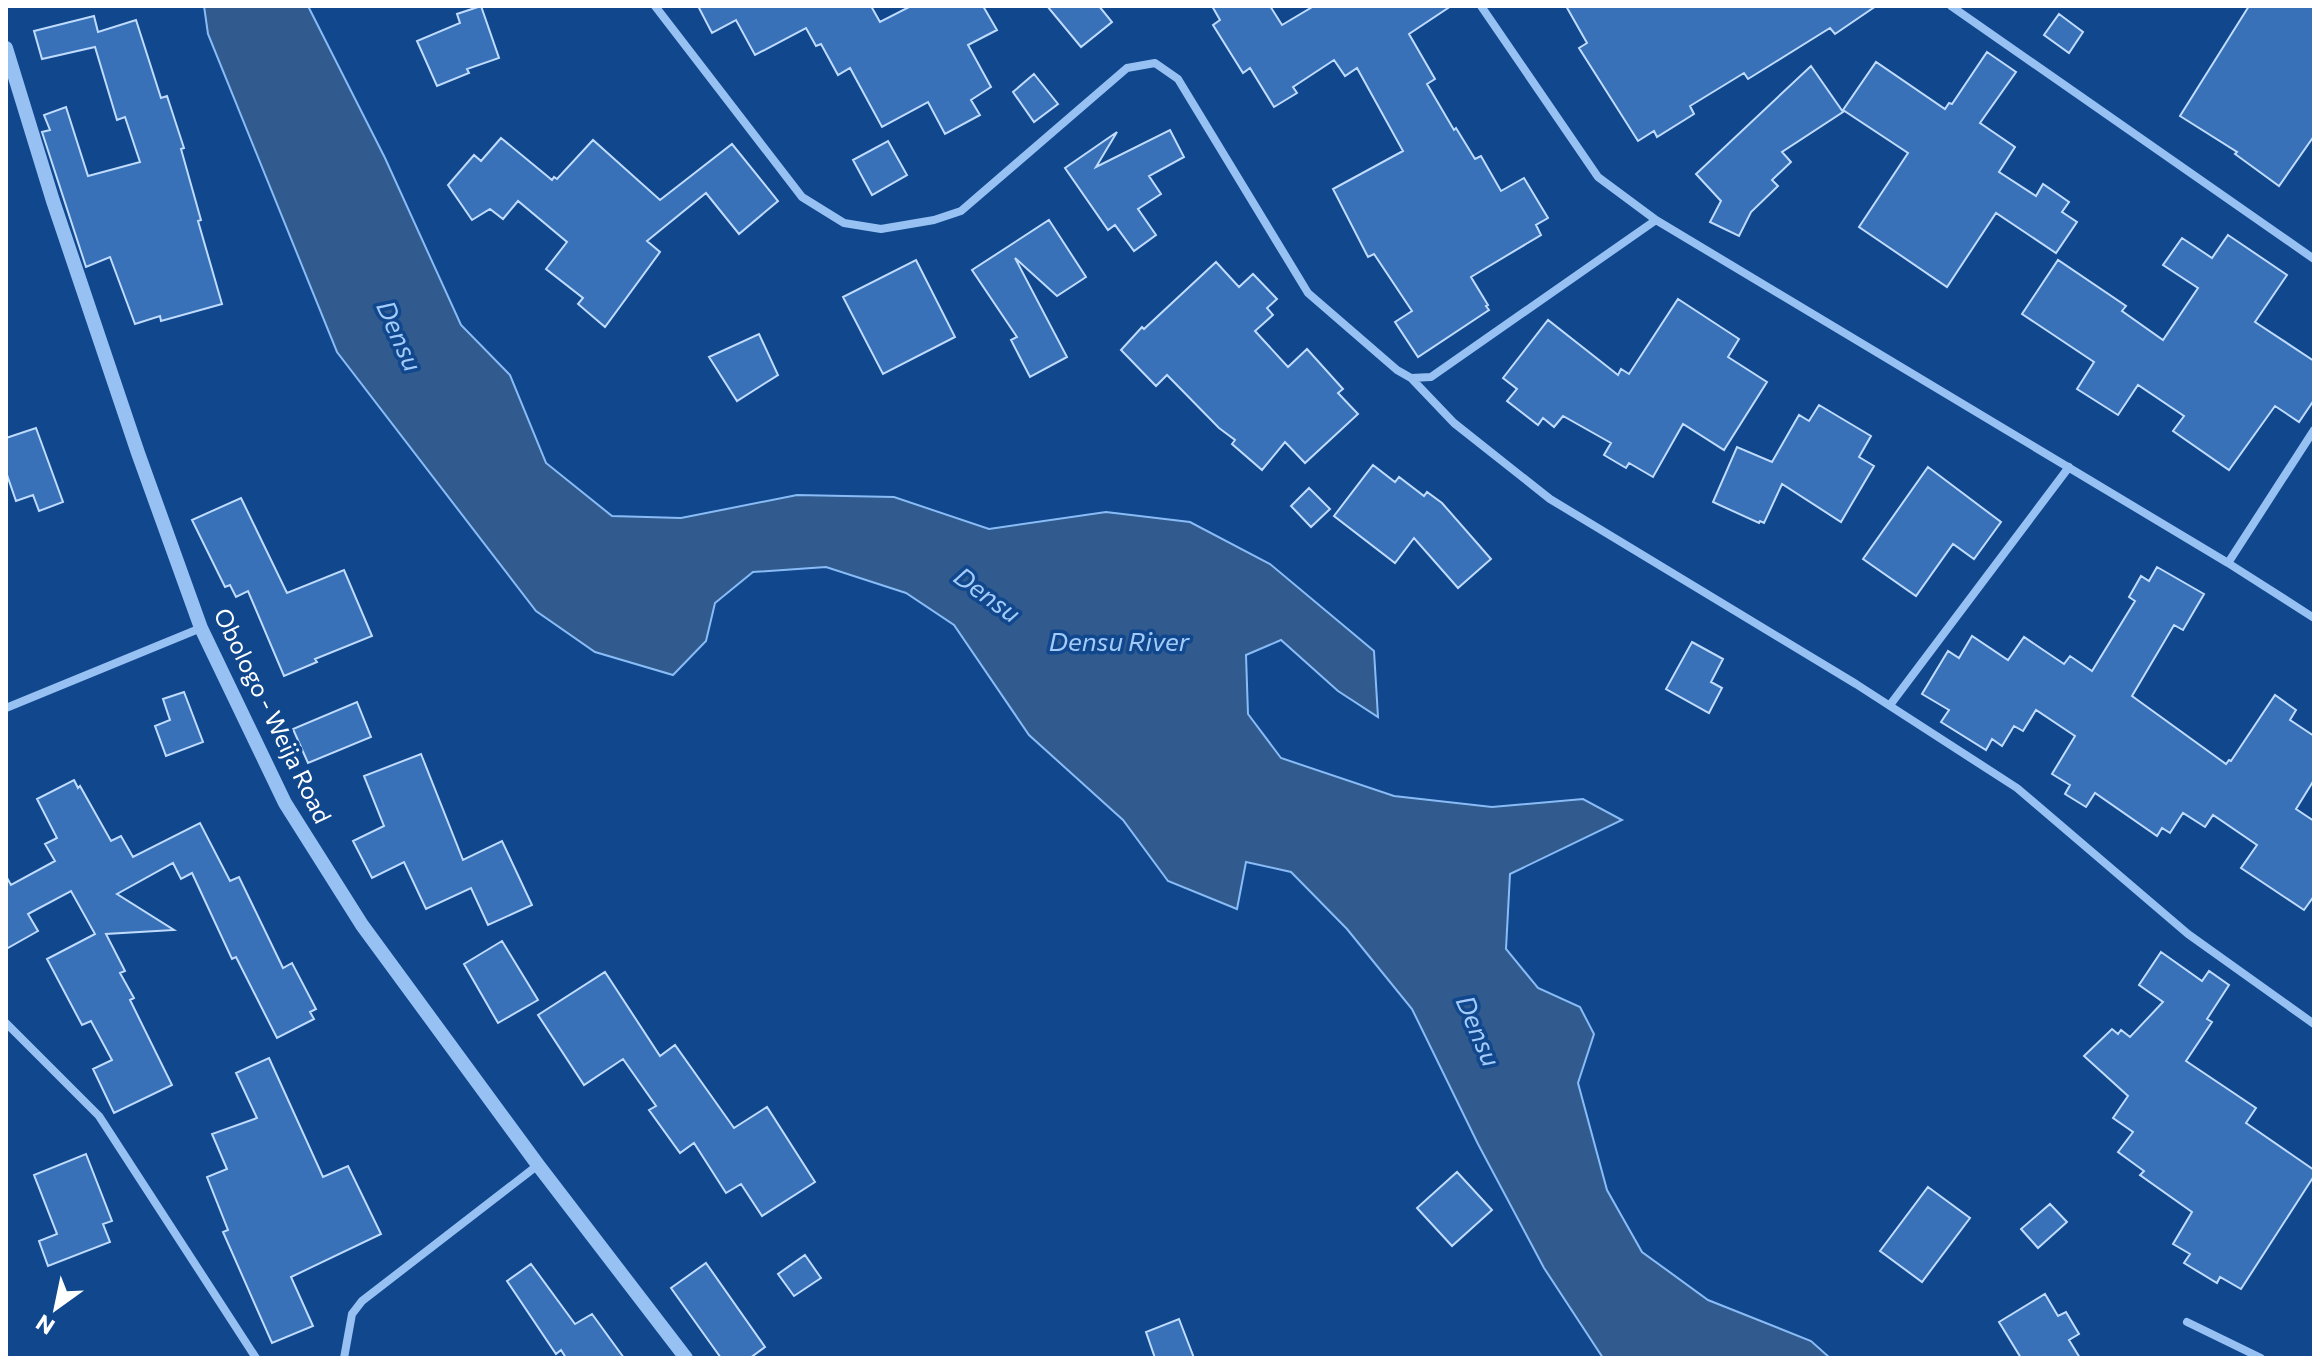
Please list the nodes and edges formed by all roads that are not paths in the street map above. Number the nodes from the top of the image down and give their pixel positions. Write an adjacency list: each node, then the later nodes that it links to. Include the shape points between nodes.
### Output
1 (655, 6): 7 (street, via 802,197 844,223 881,229 961,211 1127,68 1155,63 1178,79 1308,293)
2 (1481, 6): 5 (street, via 1598,177)
3 (1951, 6): 6 (street)
4 (6, 48): 12 (street, Obologo - Weija Road, via 53,201)
5 (1656, 220): 7 (street, via 1431,377); 9 (street)
6 (2314, 259)
7 (1411, 378): 13 (street, via 1454,423 1550,499)
8 (2314, 430): 10 (street)
9 (2069, 467): 10 (street); 13 (street)
10 (2228, 563): 11 (street)
11 (2314, 618)
12 (201, 628): 14 (street); 17 (street, Obologo - Weija Road, via 293,815 362,925)
13 (1890, 705): 16 (street, via 2017,788 2188,934)
14 (6, 708)
15 (6, 1023): 19 (street, via 99,1116)
16 (2314, 1024)
17 (538, 1165): 20 (street, via 362,1301 352,1314); 21 (street, Obologo - Weija Road)
18 (2187, 1322): 22 (street)
19 (256, 1358)
20 (344, 1358)
21 (686, 1358)
22 (2261, 1358)

